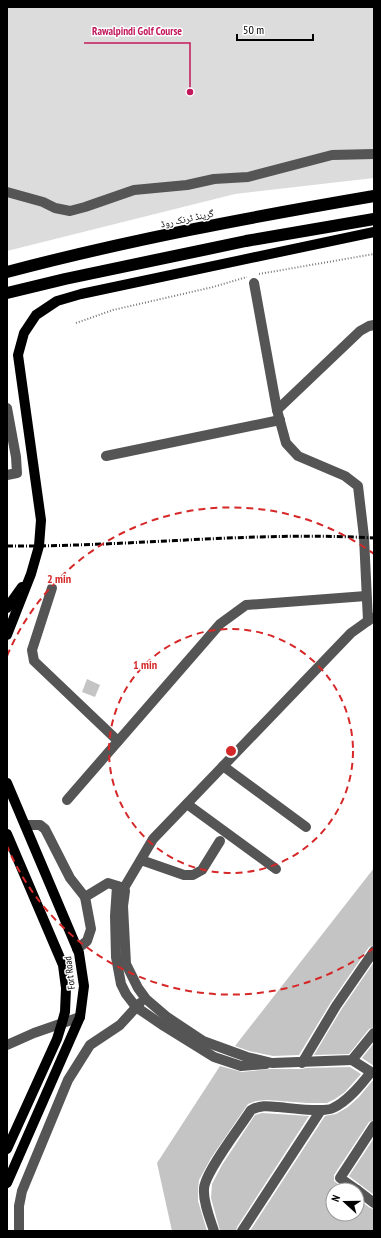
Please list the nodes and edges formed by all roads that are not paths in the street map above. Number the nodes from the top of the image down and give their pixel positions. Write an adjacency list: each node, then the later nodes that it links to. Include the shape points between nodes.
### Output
1 (374, 154): 2 (street, via 332,155 248,177 134,190 70,210 55,208)
2 (7, 192)
3 (374, 196): 6 (highway, گرینڈ ٹرنک روڈ, via 245,218 59,258)
4 (374, 219): 8 (highway, via 238,242)
5 (374, 232): 15 (main road, via 81,294 57,301 36,315 24,333 18,355 41,520 39,546)
6 (7, 272)
7 (253, 278): 11 (street)
8 (7, 293)
9 (374, 325): 11 (street, via 360,331)
10 (7, 408): 12 (street)
11 (278, 415): 13 (street); 17 (street, via 286,443 298,456 345,476 358,486 364,537)
12 (8, 419): 14 (street, via 17,473)
13 (106, 456)
14 (7, 475)
15 (31, 574): 18 (main road); 20 (main road)
16 (52, 588): 21 (street, via 32,650 34,661)
17 (366, 596): 19 (street); 21 (street, via 246,605 220,624)
18 (7, 608)
19 (371, 619): 22 (street, via 351,632)
20 (7, 635)
21 (118, 741): 24 (street)
22 (223, 766): 25 (street); 27 (street)
23 (7, 783): 26 (main road, Fort Road)
24 (67, 800)
25 (187, 804): 30 (street, via 153,840); 31 (street)
26 (25, 826): 33 (street, via 40,825 45,829 70,878); 34 (main road, Fort Road)
27 (306, 827)
28 (7, 834): 39 (main road, Fort Road, via 63,965 66,988)
29 (220, 841): 30 (street, via 202,870 193,875 184,876)
30 (141, 860): 32 (street)
31 (276, 869)
32 (120, 887): 33 (street, via 108,883); 36 (street, via 125,891 123,906 126,964); 37 (street, via 115,916 116,957 121,984)
33 (84, 897): 34 (street, via 91,929 88,941)
34 (78, 949): 38 (main road, Fort Road, via 84,986)
35 (374, 951): 44 (street, via 336,1006)
36 (146, 998): 37 (street); 43 (street, via 203,1041)
37 (136, 1007): 43 (street, via 214,1057 242,1066); 52 (street, via 120,1025 90,1045 68,1080 22,1191 18,1206)
38 (80, 1017): 39 (street); 49 (main road, Fort Road)
39 (62, 1023): 41 (street); 47 (main road, Fort Road)
40 (374, 1033): 42 (street)
41 (7, 1046)
42 (352, 1060): 44 (street); 45 (street, via 371,1072 343,1101 332,1109)
43 (272, 1063): 44 (street)
44 (302, 1063)
45 (321, 1110): 53 (street, via 266,1106 251,1110 217,1160 205,1184 207,1212); 54 (street)
46 (374, 1126): 48 (street, via 340,1178)
47 (7, 1149)
48 (346, 1182)
49 (7, 1183)
50 (365, 1196): 51 (street)
51 (374, 1203)
52 (19, 1231)
53 (214, 1231)
54 (242, 1231)

